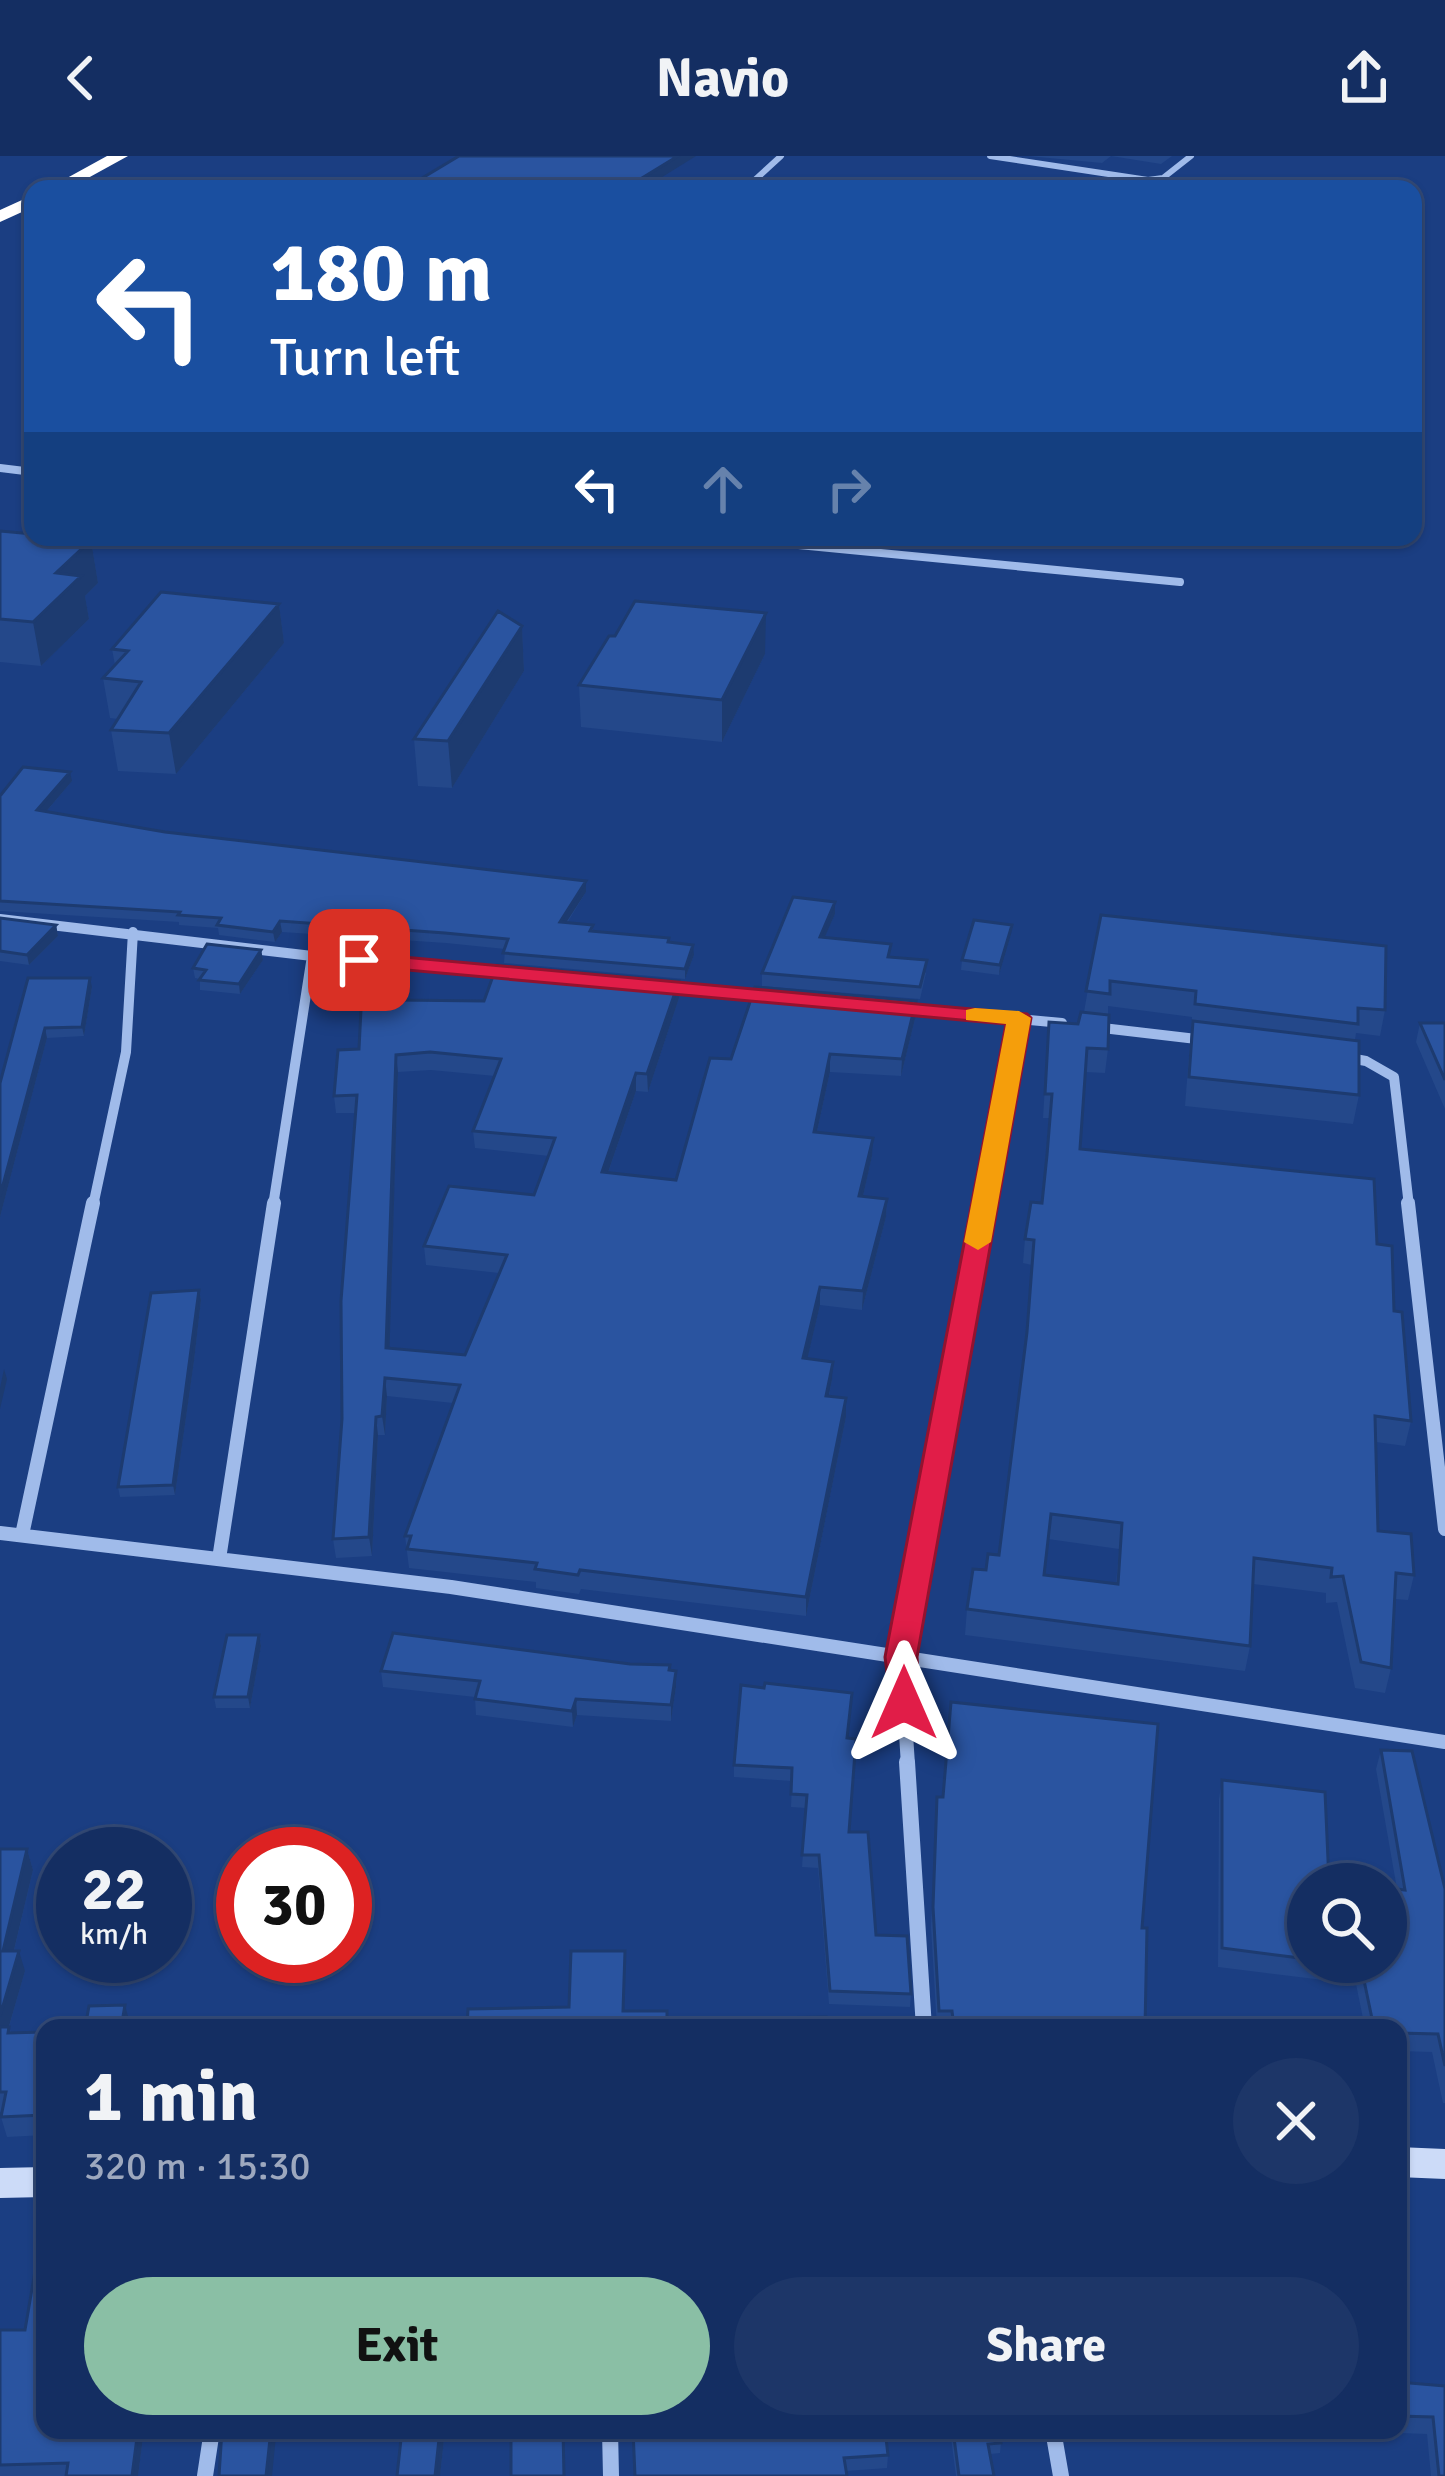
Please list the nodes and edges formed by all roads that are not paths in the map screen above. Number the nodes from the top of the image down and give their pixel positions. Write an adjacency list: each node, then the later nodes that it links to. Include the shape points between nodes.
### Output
1 (120, 156): 5 (highway)
2 (781, 156): 6 (street)
3 (990, 156): 4 (street, via 1148,180)
4 (1191, 156)
5 (73, 180)
6 (755, 180)
7 (810, 546): 8 (street)
8 (1180, 581)
9 (0, 919): 10 (street)
10 (133, 932): 11 (street); 24 (street, via 126,1052)
11 (312, 956): 12 (street); 25 (street)
12 (526, 974)
13 (643, 985): 14 (street)
14 (784, 998)
15 (878, 1006): 16 (street)
16 (1019, 1018): 17 (street); 26 (street)
17 (1066, 1024)
18 (1089, 1027): 19 (street)
19 (1229, 1042)
20 (1323, 1053): 21 (street, via 1366,1061 1394,1077)
21 (1438, 1372): 22 (street)
22 (1445, 1529)
23 (0, 1533): 24 (street)
24 (22, 1535): 25 (street)
25 (219, 1559): 26 (street)
26 (901, 1657): 27 (street); 28 (street)
27 (1445, 1742)
28 (923, 2019)
29 (1407, 2162): 30 (street)
30 (1445, 2164)
31 (36, 2182): 32 (street)
32 (0, 2183)
33 (211, 2439): 36 (street)
34 (610, 2439): 37 (street)
35 (1055, 2439): 38 (street)
36 (205, 2476)
37 (610, 2476)
38 (1061, 2476)

